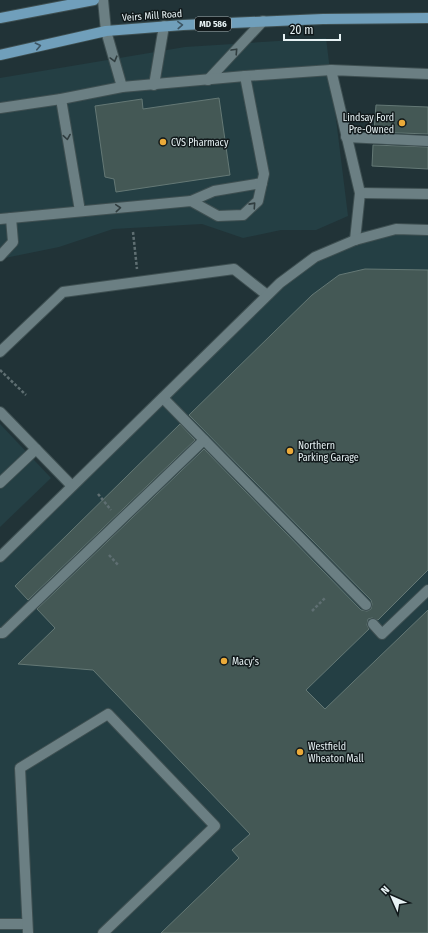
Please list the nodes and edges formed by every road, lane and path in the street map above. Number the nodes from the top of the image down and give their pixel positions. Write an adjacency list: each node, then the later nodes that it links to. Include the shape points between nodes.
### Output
1 (94, 0): 3 (main road)
2 (103, 0): 7 (street)
3 (0, 18)
4 (428, 18): 5 (main road, Veirs Mill Road / MD 586)
5 (263, 22): 6 (main road, Veirs Mill Road / MD 586, one-way to 5); 12 (street, one-way to 5)
6 (164, 26): 7 (main road, Veirs Mill Road / MD 586); 13 (street)
7 (106, 31): 8 (main road, Veirs Mill Road / MD 586, one-way to 7); 14 (street, one-way to 14)
8 (0, 55)
9 (331, 70): 10 (street); 11 (street); 17 (street)
10 (428, 74)
11 (246, 76): 12 (street); 19 (street)
12 (208, 80): 13 (street)
13 (154, 85): 14 (street)
14 (122, 87): 15 (street)
15 (61, 99): 16 (street); 23 (street, one-way to 23)
16 (0, 108)
17 (346, 137): 18 (street); 20 (street)
18 (428, 141)
19 (263, 179): 22 (street, via 214,191); 22 (street, one-way to 19, via 218,216 243,215 258,201)
20 (360, 193): 21 (street); 28 (street)
21 (428, 194)
22 (191, 201): 23 (street, one-way to 22)
23 (80, 211): 24 (street)
24 (11, 218): 25 (street); 29 (street, via 13,242)
25 (0, 219)
26 (428, 230): 28 (street, via 396,229)
27 (133, 232): 30 (path)
28 (355, 240): 31 (street, via 315,257)
29 (0, 256)
30 (136, 262)
31 (267, 295): 32 (street, via 234,269 63,292); 35 (street)
32 (0, 352)
33 (0, 370): 34 (path)
34 (26, 395)
35 (163, 398): 37 (street); 40 (street)
36 (0, 412): 38 (street)
37 (204, 440): 48 (street); 51 (street, via 33,605)
38 (36, 449): 39 (street); 40 (street)
39 (0, 483)
40 (72, 486): 44 (street)
41 (98, 494): 42 (path)
42 (112, 512)
43 (109, 555): 45 (path)
44 (0, 557)
45 (119, 566)
46 (428, 590): 50 (street, via 382,634)
47 (325, 598): 49 (path)
48 (366, 606)
49 (312, 611)
50 (373, 624)
51 (0, 633)
52 (0, 924): 53 (street)
53 (28, 928): 54 (street, via 20,768 108,714 215,826)
54 (103, 933)

